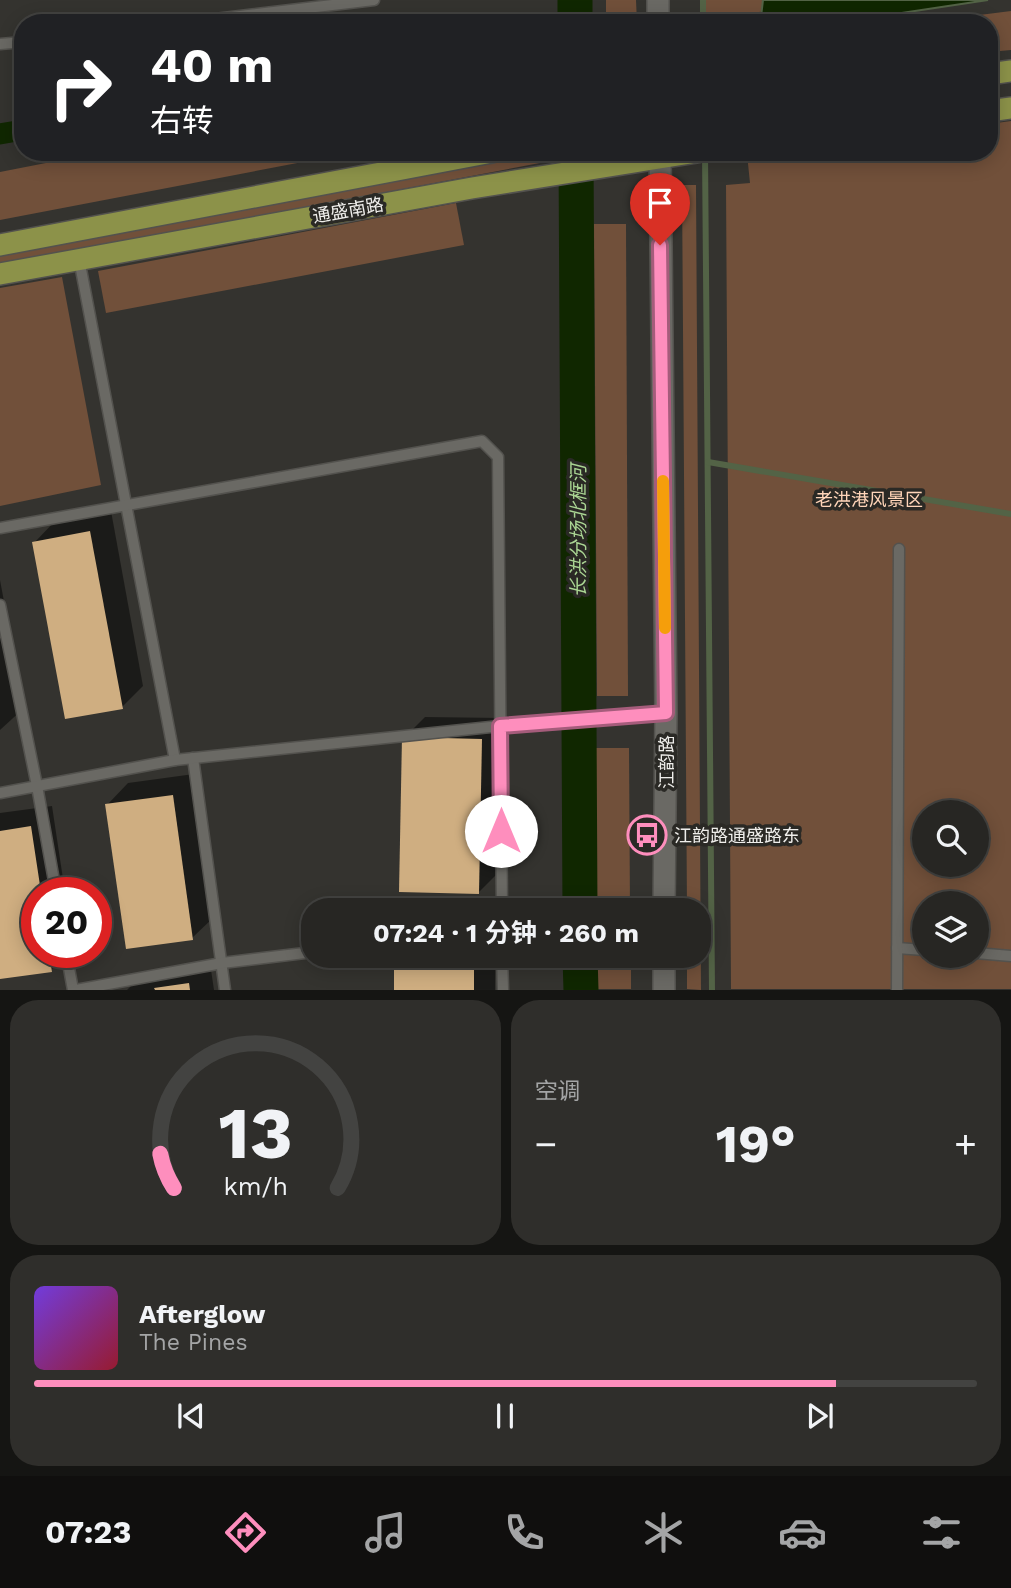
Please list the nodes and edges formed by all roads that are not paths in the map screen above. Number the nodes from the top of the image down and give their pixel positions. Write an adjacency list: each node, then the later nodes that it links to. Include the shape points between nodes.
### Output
1 (374, 0): 2 (lane)
2 (257, 14)
3 (444, 161): 6 (main road, 通盛南路)
4 (633, 161): 7 (main road, 通盛南路)
5 (660, 161): 13 (street, 江韵路)
6 (0, 245)
7 (79, 259): 8 (main road, 通盛南路); 9 (lane)
8 (0, 274)
9 (126, 506): 10 (lane); 14 (lane, via 482,442 498,457); 16 (lane)
10 (0, 528)
11 (899, 549): 22 (lane)
12 (0, 605): 17 (lane)
13 (666, 713): 14 (lane); 21 (street, 江韵路)
14 (500, 726): 15 (lane); 20 (lane)
15 (192, 758): 16 (lane); 27 (lane)
16 (175, 760): 17 (lane)
17 (37, 786): 18 (lane); 19 (lane)
18 (0, 793)
19 (53, 877)
20 (502, 898)
21 (664, 898)
22 (897, 948): 23 (lane); 35 (lane)
23 (912, 949)
24 (301, 953): 27 (lane)
25 (989, 954): 26 (lane)
26 (1011, 956)
27 (222, 963): 31 (lane); 32 (lane)
28 (69, 968): 31 (lane)
29 (502, 968): 33 (lane)
30 (664, 968): 34 (street)
31 (74, 989)
32 (225, 989)
33 (503, 989)
34 (664, 989)
35 (897, 989)

